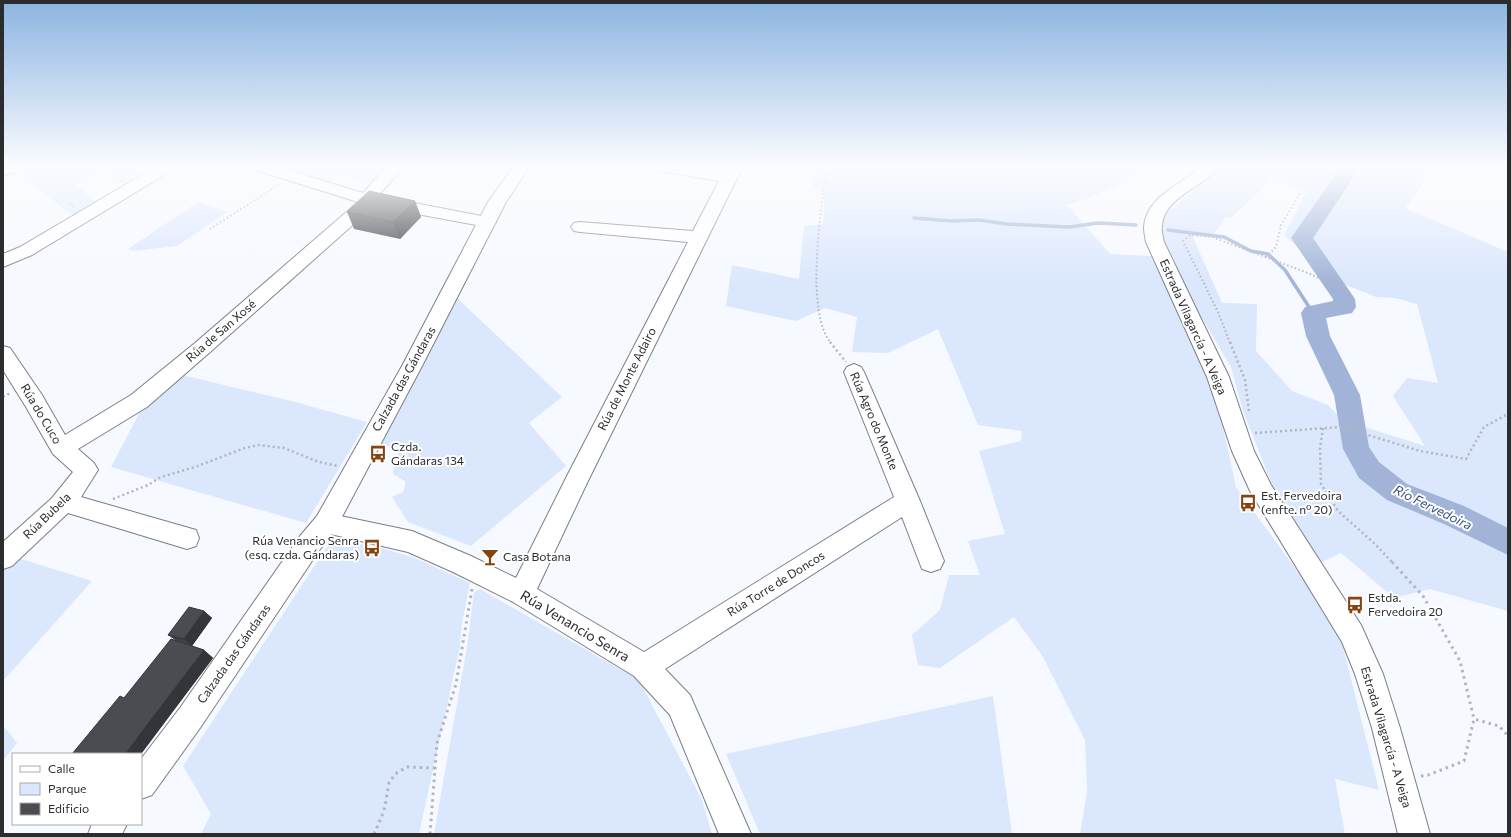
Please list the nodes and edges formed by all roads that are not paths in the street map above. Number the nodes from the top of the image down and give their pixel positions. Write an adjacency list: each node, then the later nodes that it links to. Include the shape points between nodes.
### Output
1 (103, 205): 10 (street)
2 (362, 205): 13 (street, Rúa de San Xosé, via 139,401)
3 (400, 205): 7 (street)
4 (495, 205): 7 (street, Calzada das Gándaras)
5 (716, 205): 9 (street, Rúa de Monte Adairo)
6 (1162, 205): 27 (street, Estrada Vilagarcía - A Veiga, via 1155,214 1152,231 1155,242 1218,377 1250,467 1262,491 1352,634 1386,728)
7 (487, 222): 17 (street, Calzada das Gándaras)
8 (580, 227): 9 (street)
9 (700, 237): 21 (street, Rúa de Monte Adairo, via 578,476)
10 (3, 262)
11 (3, 353): 13 (street, Rúa do Cuco)
12 (854, 372): 16 (street, Rúa Agro do Monte)
13 (61, 448): 14 (street, Rúa do Cuco)
14 (86, 470): 15 (street, Rúa Bubela, via 81,481)
15 (64, 502): 18 (street); 19 (street, Rúa Bubela)
16 (908, 502): 20 (street, Rúa Agro do Monte); 22 (street, Rúa Torre de Doncos)
17 (326, 523): 21 (street, Rúa Venancio Senra, via 412,542); 23 (street, Calzada das Gándaras)
18 (187, 538)
19 (3, 558)
20 (931, 561)
21 (522, 594): 22 (street, Rúa Venancio Senra)
22 (644, 667): 26 (street, Rúa Venancio Senra, via 680,705)
23 (142, 783)
24 (110, 825): 25 (street)
25 (104, 834)
26 (734, 834)
27 (1414, 834)

